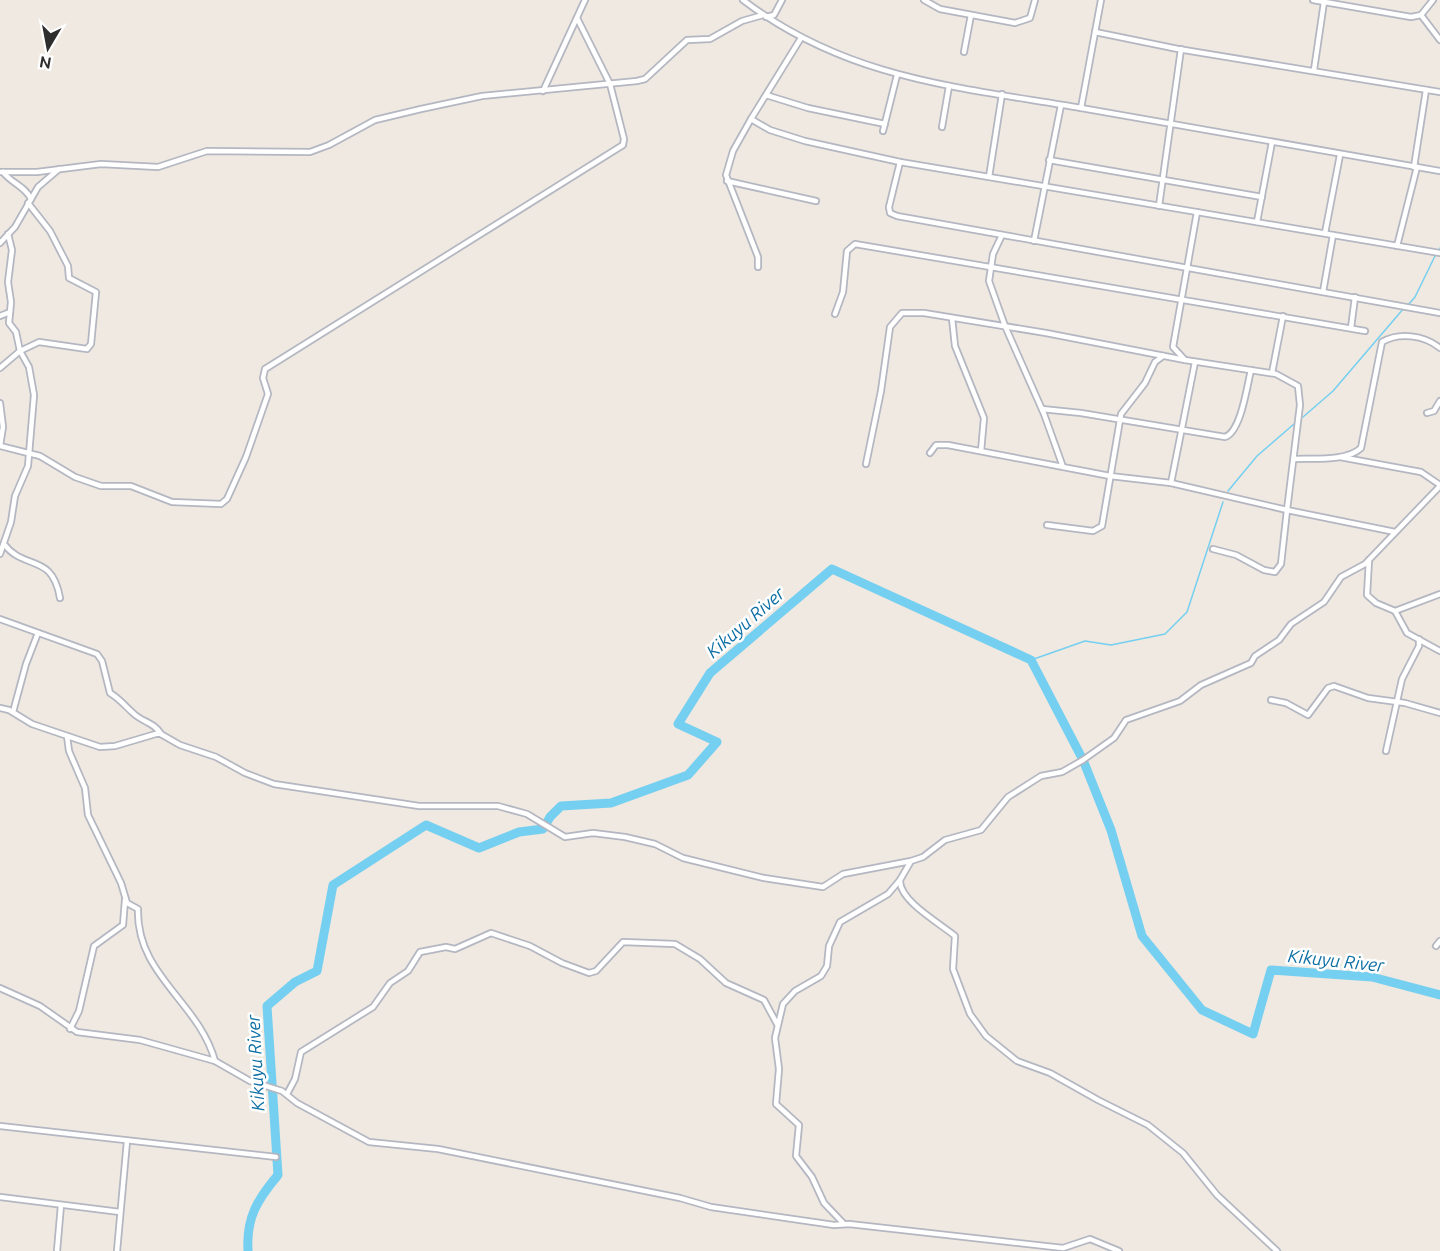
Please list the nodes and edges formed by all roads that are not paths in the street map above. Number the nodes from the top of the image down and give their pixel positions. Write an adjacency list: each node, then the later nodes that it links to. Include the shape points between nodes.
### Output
1 (585, 0): 13 (street)
2 (743, 0): 12 (street)
3 (782, 0): 12 (street, via 774,15)
4 (924, 0): 10 (street, via 940,9)
5 (1035, 0): 10 (street, via 1030,18 1023,22)
6 (1101, 0): 14 (street)
7 (1314, 0): 9 (street)
8 (1433, 0): 11 (street)
9 (1324, 2): 11 (street, via 1411,17); 19 (street)
10 (971, 15): 18 (street)
11 (1421, 15): 16 (street)
12 (764, 16): 15 (street); 21 (street, via 742,21 710,39 687,40 645,79)
13 (577, 18): 21 (street); 24 (street)
14 (1095, 32): 17 (street); 29 (street)
15 (801, 38): 20 (street); 27 (street)
16 (1440, 40)
17 (1181, 49): 19 (street); 32 (street)
18 (964, 52)
19 (1314, 70): 23 (street)
20 (897, 75): 22 (street); 31 (street)
21 (609, 84): 24 (street); 91 (street, via 624,139 619,150 266,369 262,378 268,394 246,457 221,504 172,502 131,486 101,486 78,479)
22 (949, 86): 26 (street); 33 (street)
23 (1426, 90): 25 (street); 39 (street)
24 (543, 91): 40 (street, via 482,96 385,117 315,151 207,151 158,167 101,164)
25 (1440, 92)
26 (1002, 94): 28 (street); 43 (street)
27 (766, 95): 30 (street); 31 (street)
28 (1061, 105): 29 (street); 37 (street)
29 (1082, 108): 32 (street)
30 (751, 119): 38 (street, via 770,130 805,141); 45 (street, via 733,151)
31 (885, 124): 34 (street)
32 (1169, 124): 35 (street); 44 (street)
33 (942, 127)
34 (883, 131)
35 (1272, 142): 36 (street); 47 (street)
36 (1340, 155): 39 (street); 53 (street)
37 (1050, 160): 44 (street); 46 (street)
38 (900, 162): 43 (street); 55 (street, via 890,213)
39 (1415, 167): 41 (street); 59 (street)
40 (59, 169): 42 (street); 48 (street)
41 (1440, 171)
42 (2, 172): 48 (street, via 24,188)
43 (988, 177): 46 (street)
44 (1163, 179): 47 (street); 50 (street)
45 (727, 181): 49 (street); 62 (street, via 758,257)
46 (1044, 187): 50 (street); 57 (street)
47 (1262, 197): 52 (street)
48 (29, 201): 54 (street); 77 (street, via 50,231 68,266 69,278 93,289 97,296 89,348 42,342)
49 (816, 201)
50 (1159, 206): 51 (street)
51 (1197, 212): 52 (street); 63 (street)
52 (1257, 222): 53 (street)
53 (1325, 233): 56 (street)
54 (8, 234): 58 (street); 67 (street, via 12,250)
55 (1002, 235): 57 (street); 61 (street)
56 (1333, 235): 59 (street); 64 (street)
57 (1034, 241): 63 (street)
58 (0, 243)
59 (1397, 246): 60 (street)
60 (1440, 253)
61 (991, 265): 66 (street); 69 (street, via 855,244 847,251 843,292); 73 (street, via 989,281)
62 (758, 267)
63 (1186, 268): 64 (street); 66 (street)
64 (1323, 292): 65 (street)
65 (1354, 297): 68 (street); 74 (street)
66 (1180, 298): 71 (street); 79 (street, via 1173,347)
67 (10, 312): 70 (street); 77 (street, via 9,323)
68 (1440, 312)
69 (835, 314)
70 (0, 316)
71 (1282, 316): 74 (street); 83 (street)
72 (952, 318): 73 (street); 90 (street, via 955,346 984,418); 95 (street, via 912,311 895,318 890,327)
73 (1005, 326): 78 (street); 86 (street)
74 (1351, 328): 75 (street)
75 (1365, 331)
76 (1440, 348): 93 (street, via 1427,340 1407,336 1382,342 1361,448 1355,453)
77 (20, 351): 81 (street); 91 (street, via 29,367 33,392)
78 (1163, 356): 79 (street); 88 (street, via 1155,362)
79 (1185, 360): 80 (street)
80 (1195, 362): 82 (street); 89 (street)
81 (0, 368)
82 (1251, 370): 83 (street); 89 (street, via 1238,423 1230,436)
83 (1272, 373): 94 (street, via 1298,386 1300,405)
84 (1440, 401): 87 (street, via 1434,411)
85 (0, 403): 91 (street, via 0,446)
86 (1042, 409): 88 (street); 96 (street)
87 (1426, 413)
88 (1119, 420): 89 (street); 97 (street)
89 (1181, 431): 98 (street)
90 (981, 451): 92 (street, via 936,444); 96 (street)
91 (29, 453): 104 (street)
92 (930, 453)
93 (1335, 456): 94 (street); 99 (street, via 1421,472)
94 (1294, 459): 100 (street)
95 (866, 464)
96 (1063, 467): 97 (street)
97 (1110, 476): 98 (street); 101 (street, via 1102,526 1093,531)
98 (1171, 483): 100 (street)
99 (1440, 486): 102 (street)
100 (1287, 510): 102 (street); 106 (street, via 1281,564 1275,572)
101 (1047, 525)
102 (1395, 532): 108 (street)
103 (0, 534): 104 (street)
104 (7, 535): 105 (street)
105 (4, 544): 107 (street); 110 (street, via 16,555 43,566 56,581)
106 (1213, 549)
107 (0, 554)
108 (1369, 560): 111 (street, via 1367,595); 124 (street, via 1341,577 1324,602 1291,624 1279,640 1251,663 1201,685 1180,701 1126,720 1114,738 1083,760 1062,772 1041,776 1008,797 981,830 945,840)
109 (1440, 594): 111 (street)
110 (60, 598)
111 (1395, 611): 114 (street, via 1403,629)
112 (0, 619): 113 (street)
113 (38, 633): 119 (street); 121 (street, via 99,656 110,693 135,715 155,725)
114 (1419, 639): 115 (street); 117 (street)
115 (1440, 651)
116 (1271, 700): 117 (street, via 1308,715 1328,688 1334,686)
117 (1395, 702): 120 (street); 123 (street)
118 (0, 708): 119 (street)
119 (13, 712): 122 (street, via 32,724)
120 (1440, 713)
121 (161, 734): 122 (street, via 109,747); 124 (street, via 274,784 419,806 498,806 527,814 565,837 591,833 625,837 655,844 683,858 782,882 823,887 847,873)
122 (67, 736): 126 (street, via 85,788 88,815)
123 (1386, 751)
124 (911, 861): 125 (street)
125 (900, 880): 130 (street, via 888,894 840,922 821,976 787,998); 144 (street, via 903,890 925,914 955,936 953,969 970,1014 986,1036 1017,1061 1050,1073 1148,1125 1183,1153 1217,1195)
126 (125, 897): 131 (street, via 123,926 94,946); 132 (street, via 128,904 138,909 138,932 146,954 173,994 188,1008)
127 (1440, 941): 128 (street)
128 (1436, 946)
129 (0, 988): 131 (street, via 40,1006)
130 (777, 1024): 133 (street, via 762,999 726,982 675,944 622,942 596,971 589,973 490,933 454,949 419,953 373,1007 301,1052); 140 (street, via 776,1104 799,1125 796,1156 824,1203)
131 (70, 1029): 132 (street, via 143,1041)
132 (215, 1061): 133 (street, via 250,1081)
133 (287, 1094): 140 (street, via 343,1130 375,1144 438,1149 711,1207)
134 (0, 1126): 135 (street)
135 (127, 1141): 136 (street); 139 (street)
136 (276, 1157)
137 (0, 1197): 138 (street)
138 (61, 1205): 139 (street); 141 (street)
139 (120, 1212): 142 (street)
140 (844, 1224): 143 (street, via 1063,1248 1090,1239)
141 (57, 1251)
142 (117, 1251)
143 (1119, 1251)
144 (1278, 1251)

